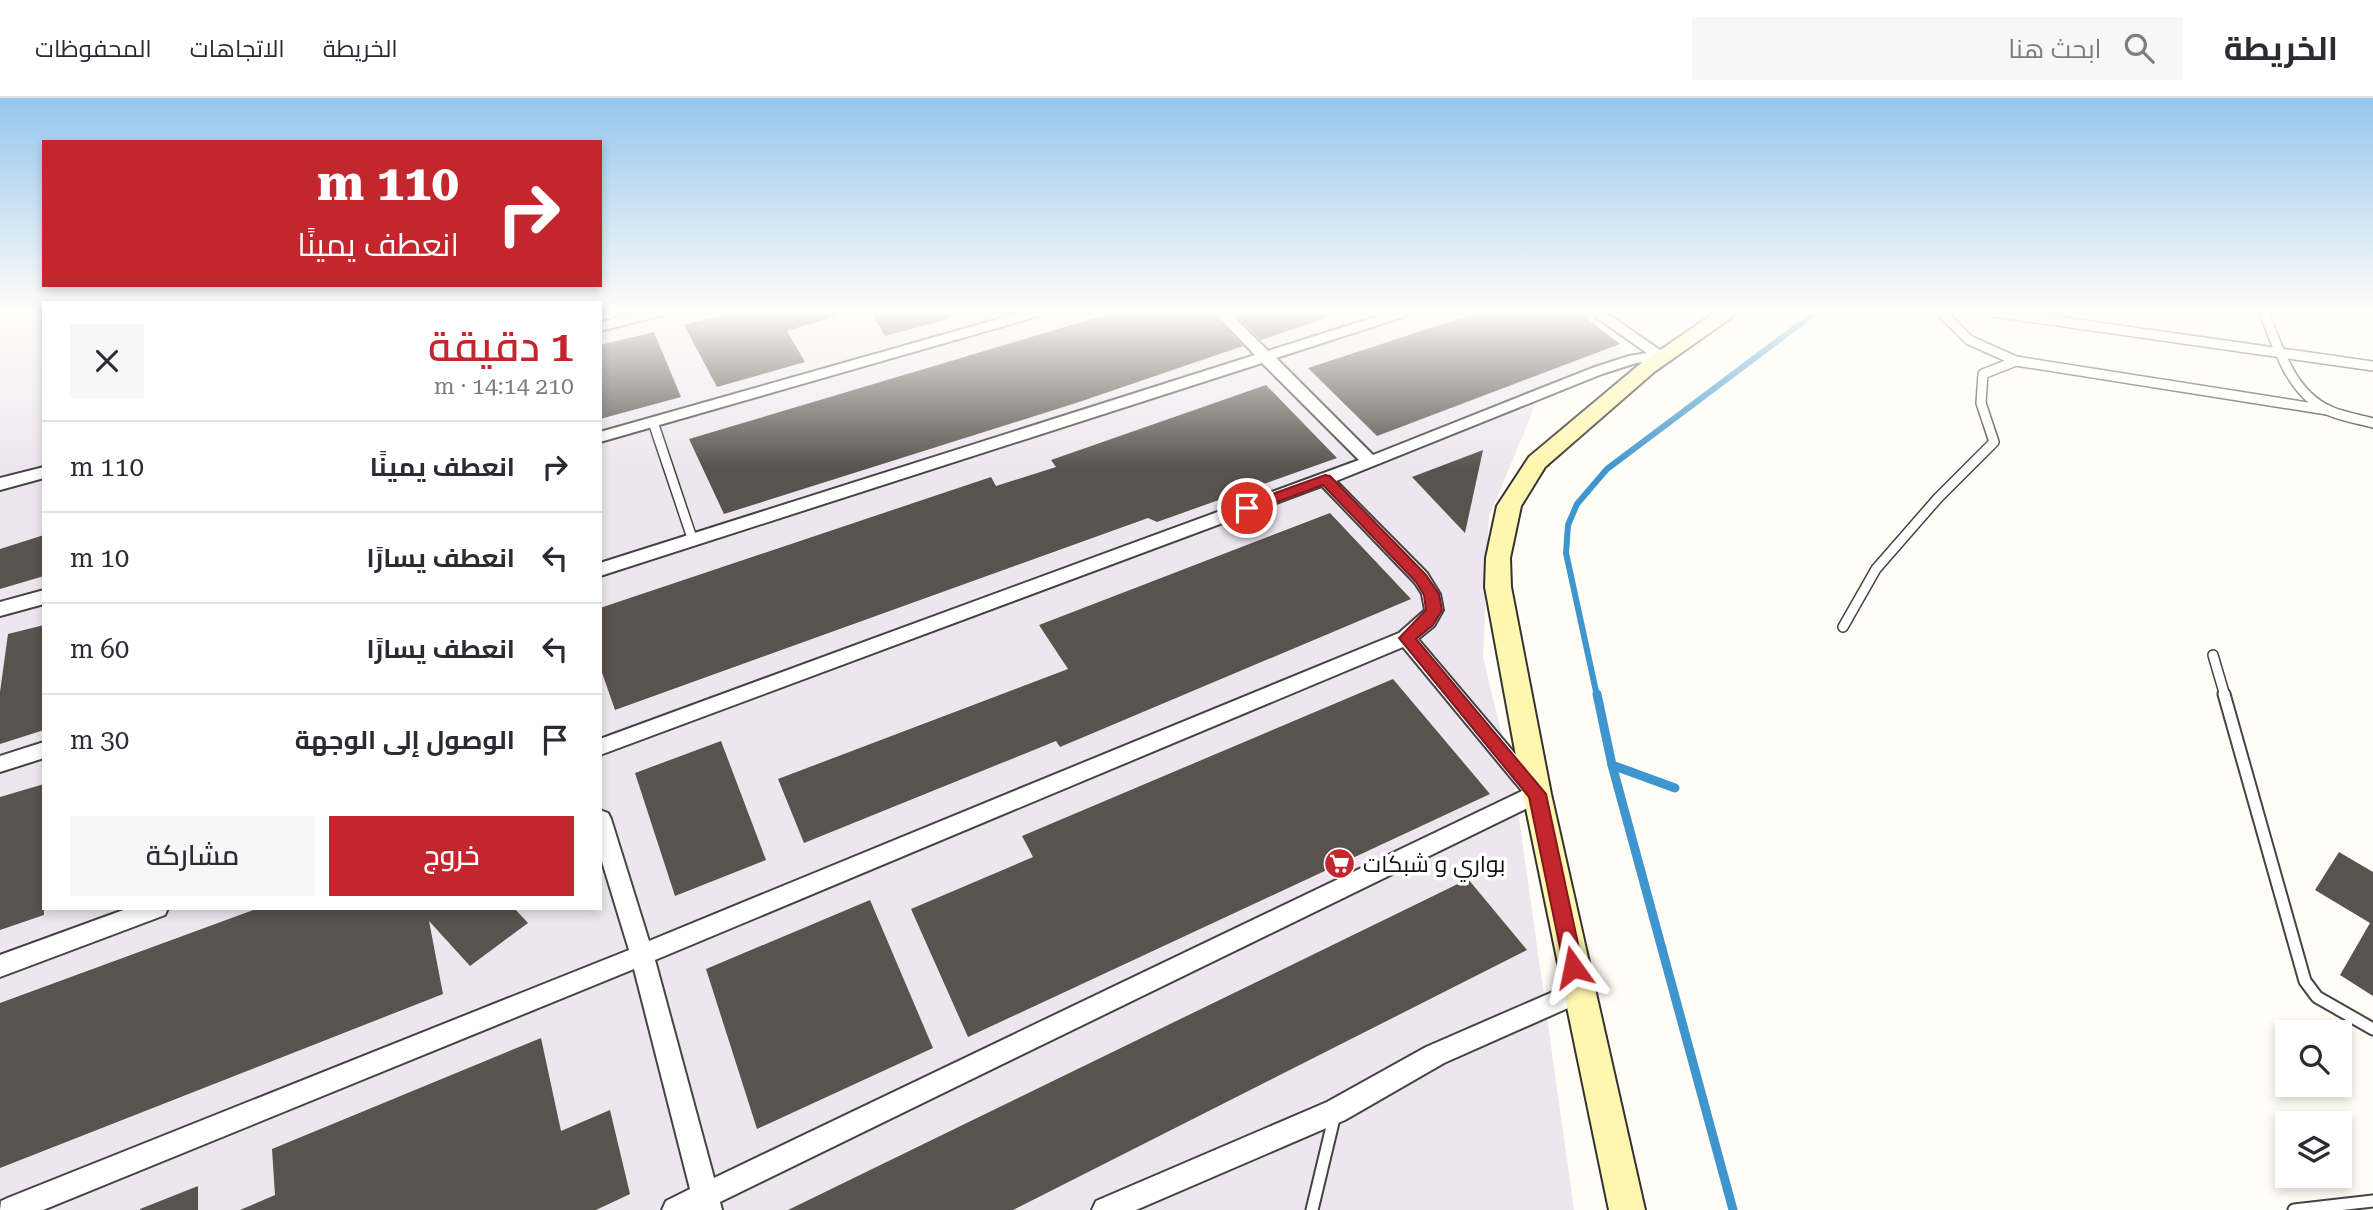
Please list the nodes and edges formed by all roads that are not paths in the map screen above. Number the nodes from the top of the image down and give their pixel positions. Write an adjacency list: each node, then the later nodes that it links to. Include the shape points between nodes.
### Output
1 (856, 364): 10 (street)
2 (1241, 364): 17 (street)
3 (1273, 364): 13 (street)
4 (1619, 364): 13 (street)
5 (1654, 364): 27 (street, via 1536,462 1509,506 1502,531 1498,587)
6 (2009, 364): 21 (lane, via 1983,374 1980,402 1994,442 1876,569)
7 (2034, 364): 9 (lane)
8 (2287, 364): 9 (lane, via 2301,389)
9 (2327, 410): 11 (lane)
10 (653, 422): 12 (street); 17 (lane)
11 (2373, 423)
12 (602, 436)
13 (1370, 462): 15 (street)
14 (42, 473): 16 (street)
15 (1325, 480): 22 (street, via 1432,594 1434,610); 24 (street)
16 (0, 484)
17 (693, 541): 18 (street)
18 (602, 569)
19 (42, 598): 20 (street)
20 (0, 609)
21 (1843, 627)
22 (1406, 638): 27 (street); 30 (street)
23 (2213, 655): 33 (lane, via 2305,981 2318,998)
24 (602, 746)
25 (42, 751): 26 (street)
26 (0, 764)
27 (1537, 794): 32 (street); 36 (street)
28 (602, 825): 30 (street)
29 (152, 910): 31 (street)
30 (642, 955): 36 (street); 37 (street)
31 (0, 966)
32 (1578, 992): 34 (street, via 1435,1055); 41 (street)
33 (2373, 1029)
34 (1336, 1111): 39 (street); 40 (lane)
35 (2373, 1201): 42 (lane)
36 (706, 1203): 38 (street)
37 (10, 1210)
38 (675, 1210)
39 (1105, 1210)
40 (1312, 1210)
41 (1628, 1210)
42 (2294, 1210)

